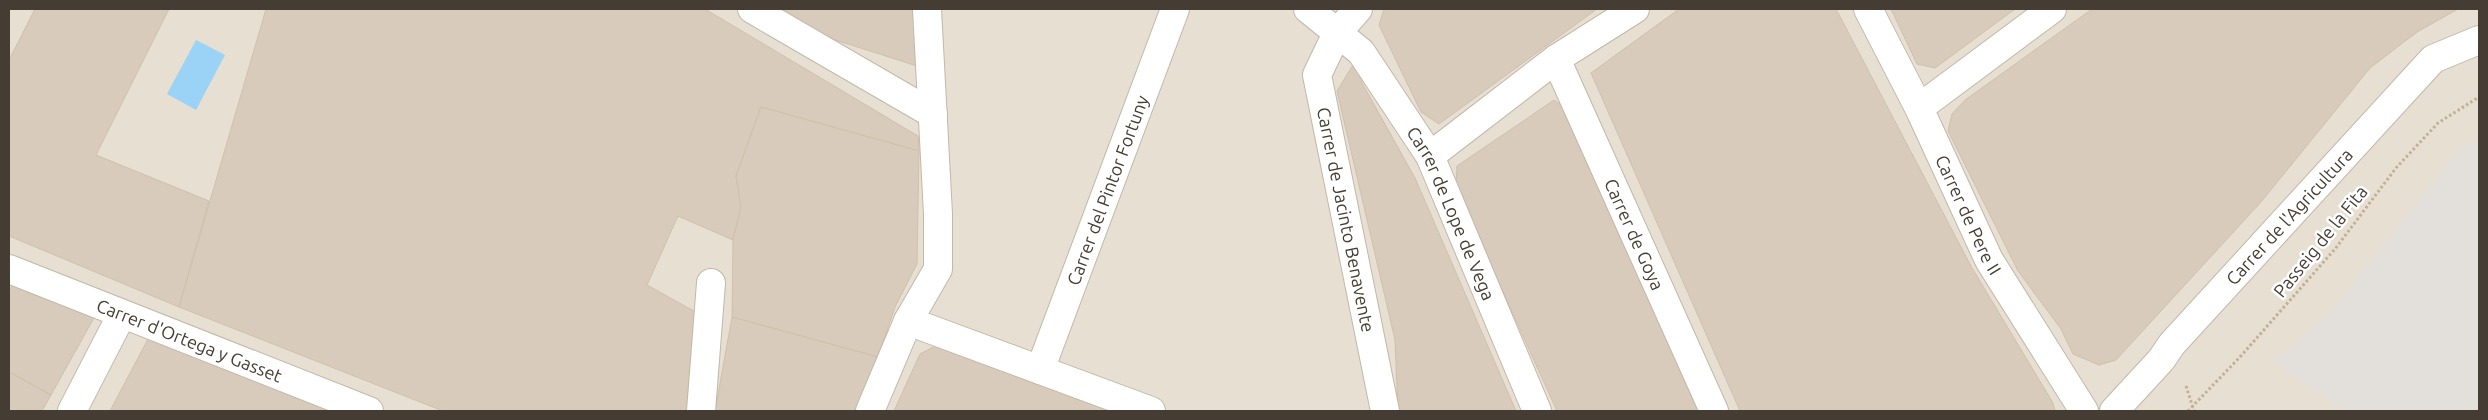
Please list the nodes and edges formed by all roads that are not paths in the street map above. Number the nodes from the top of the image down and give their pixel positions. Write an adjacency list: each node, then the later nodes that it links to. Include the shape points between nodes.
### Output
1 (752, 9): 13 (street)
2 (927, 9): 13 (street)
3 (1175, 9): 19 (street, Carrer del Pintor Fortuny)
4 (1308, 9): 9 (street, Carrer de Lope de Vega)
5 (1358, 9): 9 (street, Carrer de Jacinto Benavente)
6 (1635, 9): 11 (street)
7 (1868, 9): 12 (street, Carrer de Pere II)
8 (2052, 9): 12 (street)
9 (1338, 33): 14 (street, Carrer de Lope de Vega, via 1362,52); 25 (street, Carrer de Jacinto Benavente, via 1317,75)
10 (2479, 40): 29 (street, Carrer de l'Agricultura, via 2433,59)
11 (1556, 59): 14 (street); 27 (street, Carrer de Goya)
12 (1919, 108): 28 (street, Carrer de Pere II, via 1990,260)
13 (933, 114): 18 (street, via 938,269)
14 (1430, 156): 26 (street, Carrer de Lope de Vega)
15 (9, 269): 17 (street, Carrer d'Ortega y Gasset)
16 (711, 283): 22 (street)
17 (122, 314): 20 (street); 21 (street, Carrer d'Ortega y Gasset)
18 (908, 321): 19 (street); 23 (street)
19 (1040, 370): 24 (street)
20 (72, 411)
21 (368, 411)
22 (701, 411)
23 (870, 411)
24 (1151, 411)
25 (1385, 411)
26 (1537, 411)
27 (1714, 411)
28 (2084, 411)
29 (2114, 411)

